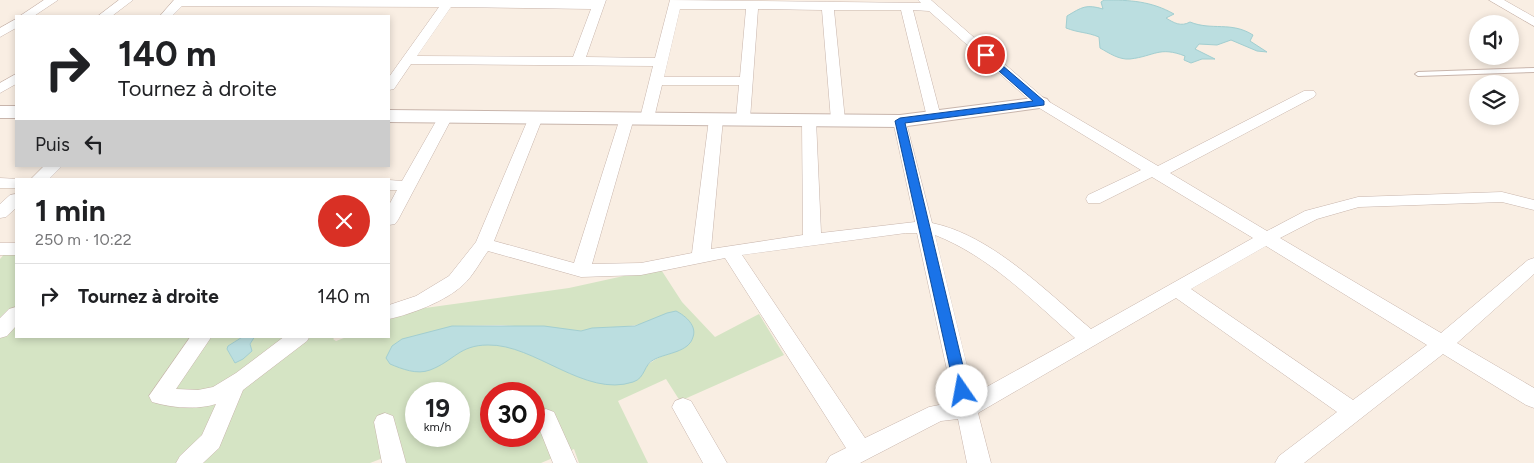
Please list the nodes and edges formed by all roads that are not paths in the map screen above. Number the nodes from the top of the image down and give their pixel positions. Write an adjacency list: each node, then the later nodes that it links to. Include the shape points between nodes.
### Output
1 (52, 0): 14 (street)
2 (126, 0): 15 (street)
3 (1495, 0): 19 (street)
4 (180, 1): 8 (street); 16 (street)
5 (371, 2): 6 (street); 8 (street); 18 (street)
6 (448, 2): 9 (street); 22 (street)
7 (675, 2): 11 (street); 24 (street)
8 (298, 3): 17 (street)
9 (599, 3): 23 (street)
10 (928, 4): 13 (street); 33 (street)
11 (752, 6): 12 (street); 29 (street)
12 (828, 6): 13 (street); 45 (street)
13 (906, 7): 38 (street)
14 (28, 15)
15 (105, 15)
16 (167, 15)
17 (285, 15)
18 (359, 15)
19 (1534, 22)
20 (15, 24): 21 (street)
21 (0, 33)
22 (407, 60): 23 (street); 30 (street)
23 (578, 62): 24 (street)
24 (660, 62): 28 (street)
25 (1534, 70): 26 (lane)
26 (1418, 74)
27 (15, 79): 31 (street)
28 (656, 81): 29 (street); 41 (street)
29 (746, 82): 43 (street)
30 (390, 85)
31 (0, 89)
32 (1309, 94): 48 (street)
33 (1041, 103): 38 (street); 48 (street)
34 (0, 112): 35 (street)
35 (15, 112)
36 (390, 116): 37 (street)
37 (446, 116): 39 (street); 53 (street)
38 (934, 116): 46 (street)
39 (536, 117): 40 (street); 62 (street)
40 (627, 118): 41 (street); 68 (street)
41 (647, 118): 42 (street)
42 (716, 119): 43 (street); 66 (street)
43 (743, 119): 44 (street)
44 (809, 120): 45 (street); 61 (street)
45 (838, 120): 46 (street)
46 (900, 121): 59 (street)
47 (53, 167): 49 (street)
48 (1155, 171): 55 (street); 60 (street)
49 (40, 178)
50 (0, 183): 51 (street)
51 (15, 183)
52 (390, 185): 53 (street)
53 (408, 186): 58 (street)
54 (15, 199): 57 (street)
55 (1094, 199)
56 (1534, 205): 60 (street, via 1502,197 1358,202 1311,215)
57 (0, 212)
58 (390, 218)
59 (926, 227): 61 (street); 75 (street, via 961,239 996,262); 80 (street)
60 (1266, 238): 69 (street); 76 (street)
61 (812, 239): 65 (street)
62 (484, 244): 68 (street); 70 (street, via 456,281 423,302)
63 (0, 249): 64 (street)
64 (15, 250)
65 (730, 251): 66 (street); 84 (street)
66 (701, 257): 68 (street, via 641,269)
67 (1534, 264): 76 (street)
68 (581, 271)
69 (1177, 289): 75 (street); 81 (street)
70 (390, 312)
71 (15, 315): 72 (street)
72 (0, 331)
73 (201, 338): 77 (street, via 160,396 190,399 212,396)
74 (297, 338): 77 (street)
75 (1089, 339): 80 (street)
76 (1442, 344): 78 (street); 81 (street)
77 (235, 384): 85 (street, via 211,441)
78 (1534, 399)
79 (683, 407): 88 (street)
80 (966, 409): 84 (street, via 937,413); 90 (street)
81 (1353, 412): 91 (street)
82 (546, 418): 87 (street)
83 (384, 422): 86 (street)
84 (861, 451): 89 (street)
85 (188, 463)
86 (394, 463)
87 (565, 463)
88 (715, 463)
89 (838, 463)
90 (978, 463)
91 (1287, 463)

